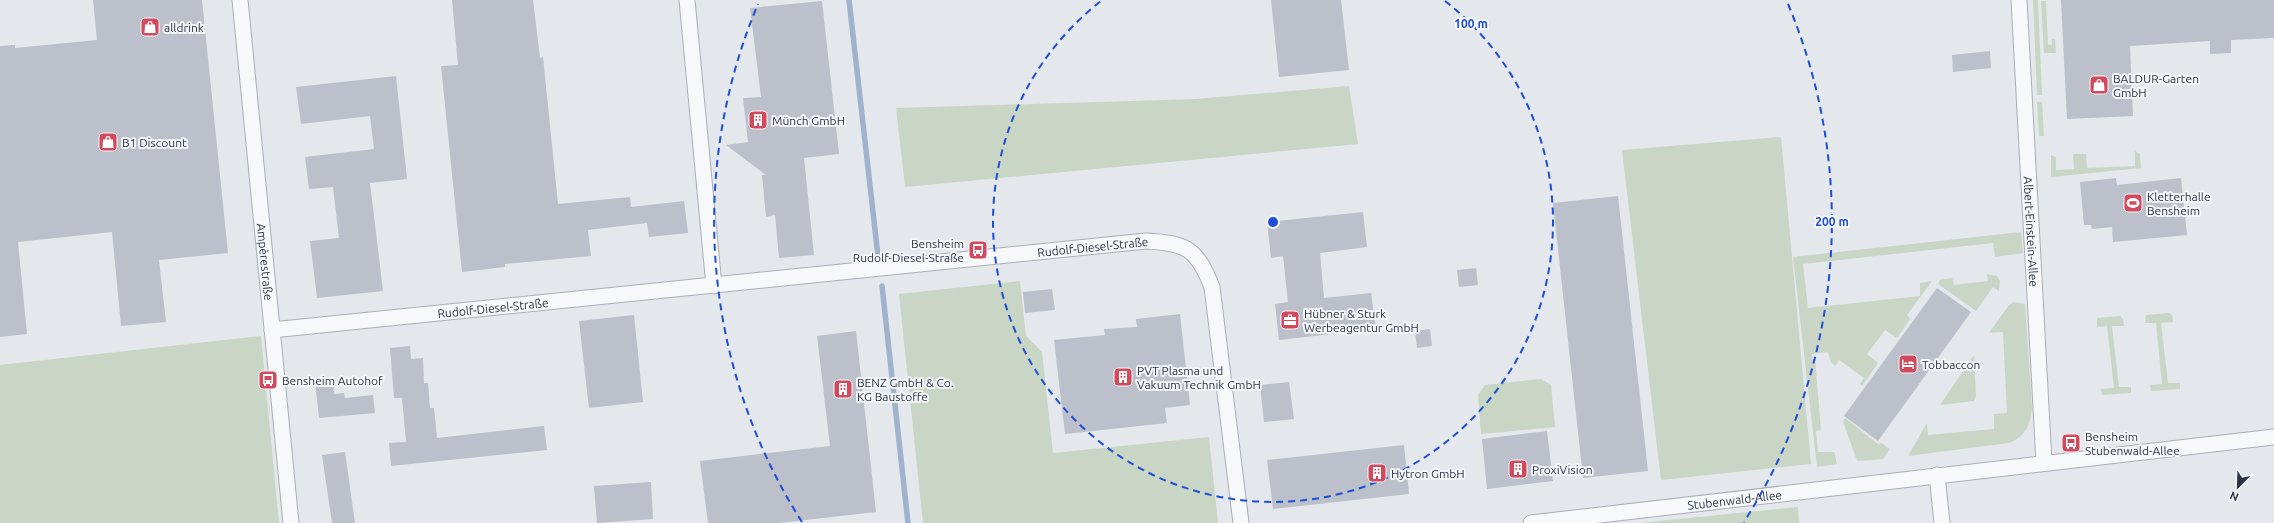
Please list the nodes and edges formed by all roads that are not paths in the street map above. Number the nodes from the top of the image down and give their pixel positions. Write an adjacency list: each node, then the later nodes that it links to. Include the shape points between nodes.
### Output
1 (240, 0): 5 (street, Ampèrestraße)
2 (687, 0): 4 (street)
3 (2019, 0): 7 (street, Albert-Einstein-Allee)
4 (714, 286): 5 (street, Rudolf-Diesel-Straße); 10 (street, Rudolf-Diesel-Straße, via 1146,241 1171,242 1190,250 1203,265 1212,287)
5 (272, 330): 9 (street, Ampèrestraße)
6 (2274, 437): 7 (street, Stubenwald-Allee)
7 (2044, 464): 8 (street, Stubenwald-Allee)
8 (1937, 475): 11 (street, Stubenwald-Allee); 12 (street)
9 (290, 523)
10 (1241, 523)
11 (1532, 523)
12 (1942, 523)

